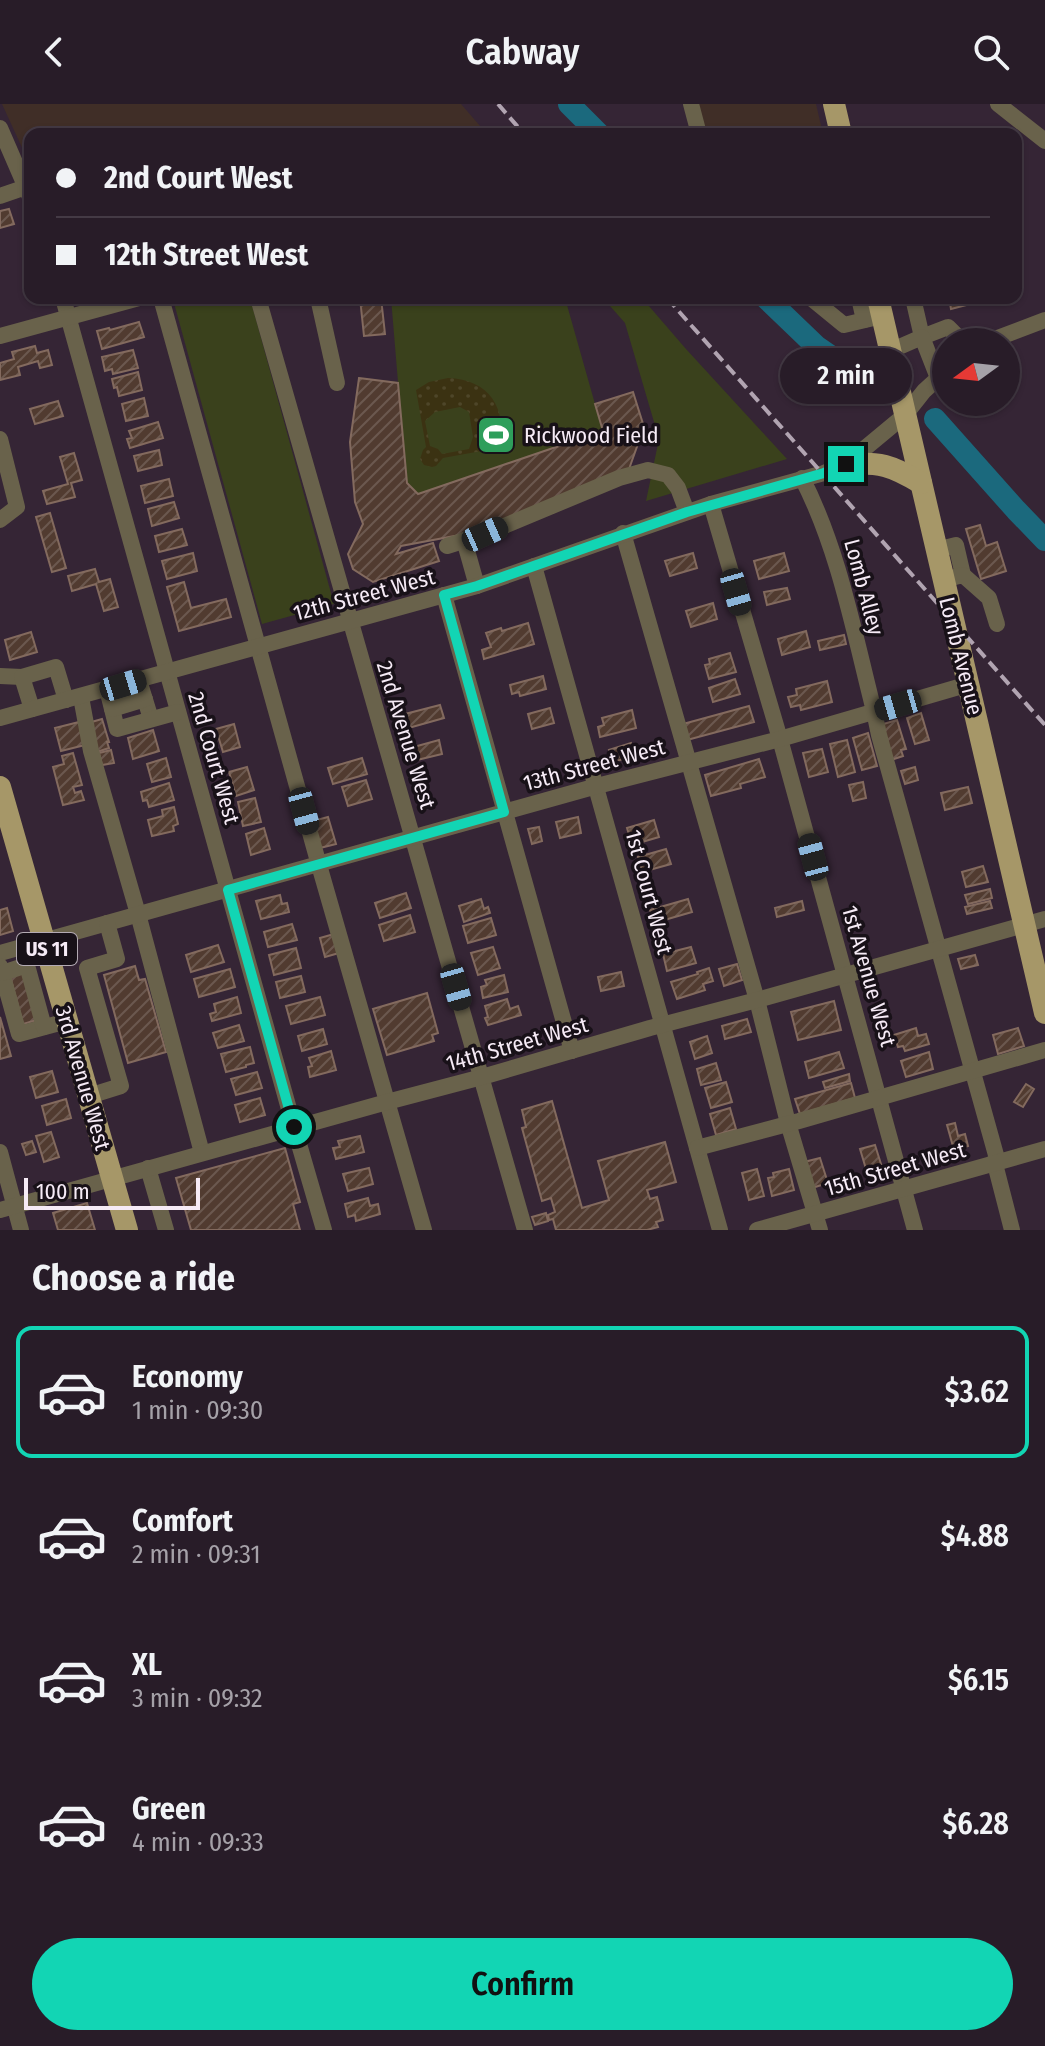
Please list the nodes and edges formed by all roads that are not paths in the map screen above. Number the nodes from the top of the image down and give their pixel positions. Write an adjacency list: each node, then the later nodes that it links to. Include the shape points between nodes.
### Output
1 (691, 104): 5 (street)
2 (998, 104): 7 (street)
3 (837, 106): 6 (main road)
4 (0, 128): 8 (street)
5 (697, 128)
6 (840, 128)
7 (1045, 141)
8 (24, 183)
9 (24, 193): 10 (street)
10 (0, 196)
11 (65, 304): 19 (street, 2nd Court West)
12 (117, 304): 19 (street)
13 (163, 304): 46 (street)
14 (260, 304): 44 (street, 2nd Avenue West)
15 (319, 304): 27 (street)
16 (818, 304): 18 (street, via 844,325)
17 (914, 304): 24 (street)
18 (875, 311): 25 (main road, Lomb Avenue)
19 (68, 317): 23 (street); 47 (street, 2nd Court West)
20 (1045, 320): 21 (street)
21 (1020, 329)
22 (932, 333): 24 (street)
23 (0, 336)
24 (922, 337): 25 (street); 26 (street)
25 (890, 351): 29 (main road, Lomb Avenue)
26 (932, 356)
27 (337, 383)
28 (932, 383): 29 (street, 12th Street West)
29 (905, 415): 31 (street, 12th Street West); 33 (main road, Lomb Avenue)
30 (0, 439): 36 (street, via 17,507)
31 (846, 464): 32 (street, 12th Street West); 33 (main road, via 887,465)
32 (802, 478): 34 (street, 12th Street West); 56 (street, Lomb Alley, via 831,544)
33 (921, 483): 41 (main road, Lomb Avenue, via 936,550)
34 (711, 504): 35 (street, 12th Street West); 59 (street, 1st Avenue West)
35 (687, 512): 37 (street, 12th Street West); 38 (street, via 668,475 648,470)
36 (0, 520)
37 (623, 533): 40 (street, 12th Street West); 60 (street)
38 (464, 540): 39 (street); 42 (street)
39 (447, 546)
40 (534, 566): 42 (street, 12th Street West); 61 (street, 1st Court West)
41 (953, 577): 45 (street, via 989,598); 51 (main road, Lomb Avenue)
42 (477, 586): 43 (street, 12th Street West)
43 (444, 595): 44 (street, 12th Street West); 63 (street)
44 (350, 622): 46 (street, 12th Street West); 64 (street, 2nd Avenue West)
45 (997, 624)
46 (259, 646): 47 (street, 12th Street West); 65 (street)
47 (167, 672): 50 (street, 12th Street West); 57 (street, 2nd Court West)
48 (0, 676): 49 (street)
49 (22, 677): 53 (street, via 56,667); 54 (street)
50 (139, 680): 52 (street, 12th Street West); 55 (street)
51 (969, 684): 56 (street, 13th Street West); 68 (main road, Lomb Avenue)
52 (107, 689): 53 (street, 12th Street West); 55 (street, via 117,729)
53 (74, 698): 54 (street, 12th Street West); 67 (street)
54 (32, 709): 58 (street, 12th Street West)
55 (138, 711): 57 (street)
56 (874, 711): 59 (street, 13th Street West); 71 (street, Lomb Alley)
57 (178, 712): 66 (street, 2nd Court West)
58 (0, 718)
59 (780, 739): 60 (street, 13th Street West); 73 (street, 1st Avenue West)
60 (688, 762): 61 (street, 13th Street West); 75 (street)
61 (597, 786): 63 (street, 13th Street West); 78 (street, 1st Court West)
62 (0, 787): 70 (main road, 3rd Avenue West / US 11)
63 (504, 812): 64 (street, 13th Street West); 81 (street)
64 (414, 837): 65 (street, 13th Street West); 83 (street, 2nd Avenue West)
65 (319, 865): 66 (street, 13th Street West); 86 (street)
66 (228, 890): 67 (street, 13th Street West); 88 (street, 2nd Court West)
67 (138, 914): 69 (street, 13th Street West); 92 (street)
68 (1035, 922): 71 (street, 14th Street West); 76 (main road, Lomb Avenue)
69 (107, 923): 70 (street, 13th Street West); 84 (street, via 117,959 87,968 121,1086)
70 (44, 941): 72 (street, 13th Street West); 77 (main road, 3rd Avenue West / US 11)
71 (938, 948): 73 (street, 14th Street West); 82 (street, Lomb Alley)
72 (0, 953)
73 (846, 975): 75 (street, 14th Street West); 85 (street, 1st Avenue West)
74 (20, 994): 79 (street); 79 (street, via 19,1034)
75 (757, 1000): 78 (street, 14th Street West); 87 (street)
76 (1045, 1013)
77 (67, 1021): 79 (street); 84 (main road, 3rd Avenue West / US 11)
78 (662, 1026): 81 (street, 14th Street West); 89 (street, 1st Court West)
79 (44, 1027)
80 (1045, 1050): 82 (street)
81 (572, 1051): 83 (street, 14th Street West)
82 (973, 1071): 85 (street); 93 (street, Lomb Alley)
83 (482, 1077): 86 (street, 14th Street West); 104 (street, 2nd Avenue West)
84 (89, 1096): 95 (main road, 3rd Avenue West / US 11)
85 (880, 1097): 87 (street); 96 (street, 1st Avenue West)
86 (387, 1102): 88 (street, 14th Street West); 103 (street)
87 (788, 1123): 89 (street); 98 (street)
88 (294, 1127): 92 (street, 14th Street West); 102 (street, 2nd Court West)
89 (697, 1148): 105 (street, 1st Court West)
90 (1045, 1149): 93 (street, 15th Street West)
91 (0, 1152): 97 (street)
92 (202, 1153): 94 (street, 14th Street West)
93 (995, 1164): 96 (street, 15th Street West); 108 (street, Lomb Alley)
94 (148, 1168): 95 (street, 14th Street West); 101 (street)
95 (112, 1178): 97 (street, 14th Street West); 100 (main road, 3rd Avenue West / US 11)
96 (904, 1189): 98 (street, 15th Street West); 107 (street, 1st Avenue West)
97 (7, 1208): 99 (street)
98 (818, 1222): 106 (street, 15th Street West)
99 (21, 1230)
100 (127, 1230)
101 (166, 1230)
102 (324, 1230)
103 (424, 1230)
104 (525, 1230)
105 (720, 1230)
106 (757, 1230)
107 (915, 1230)
108 (1012, 1230)

